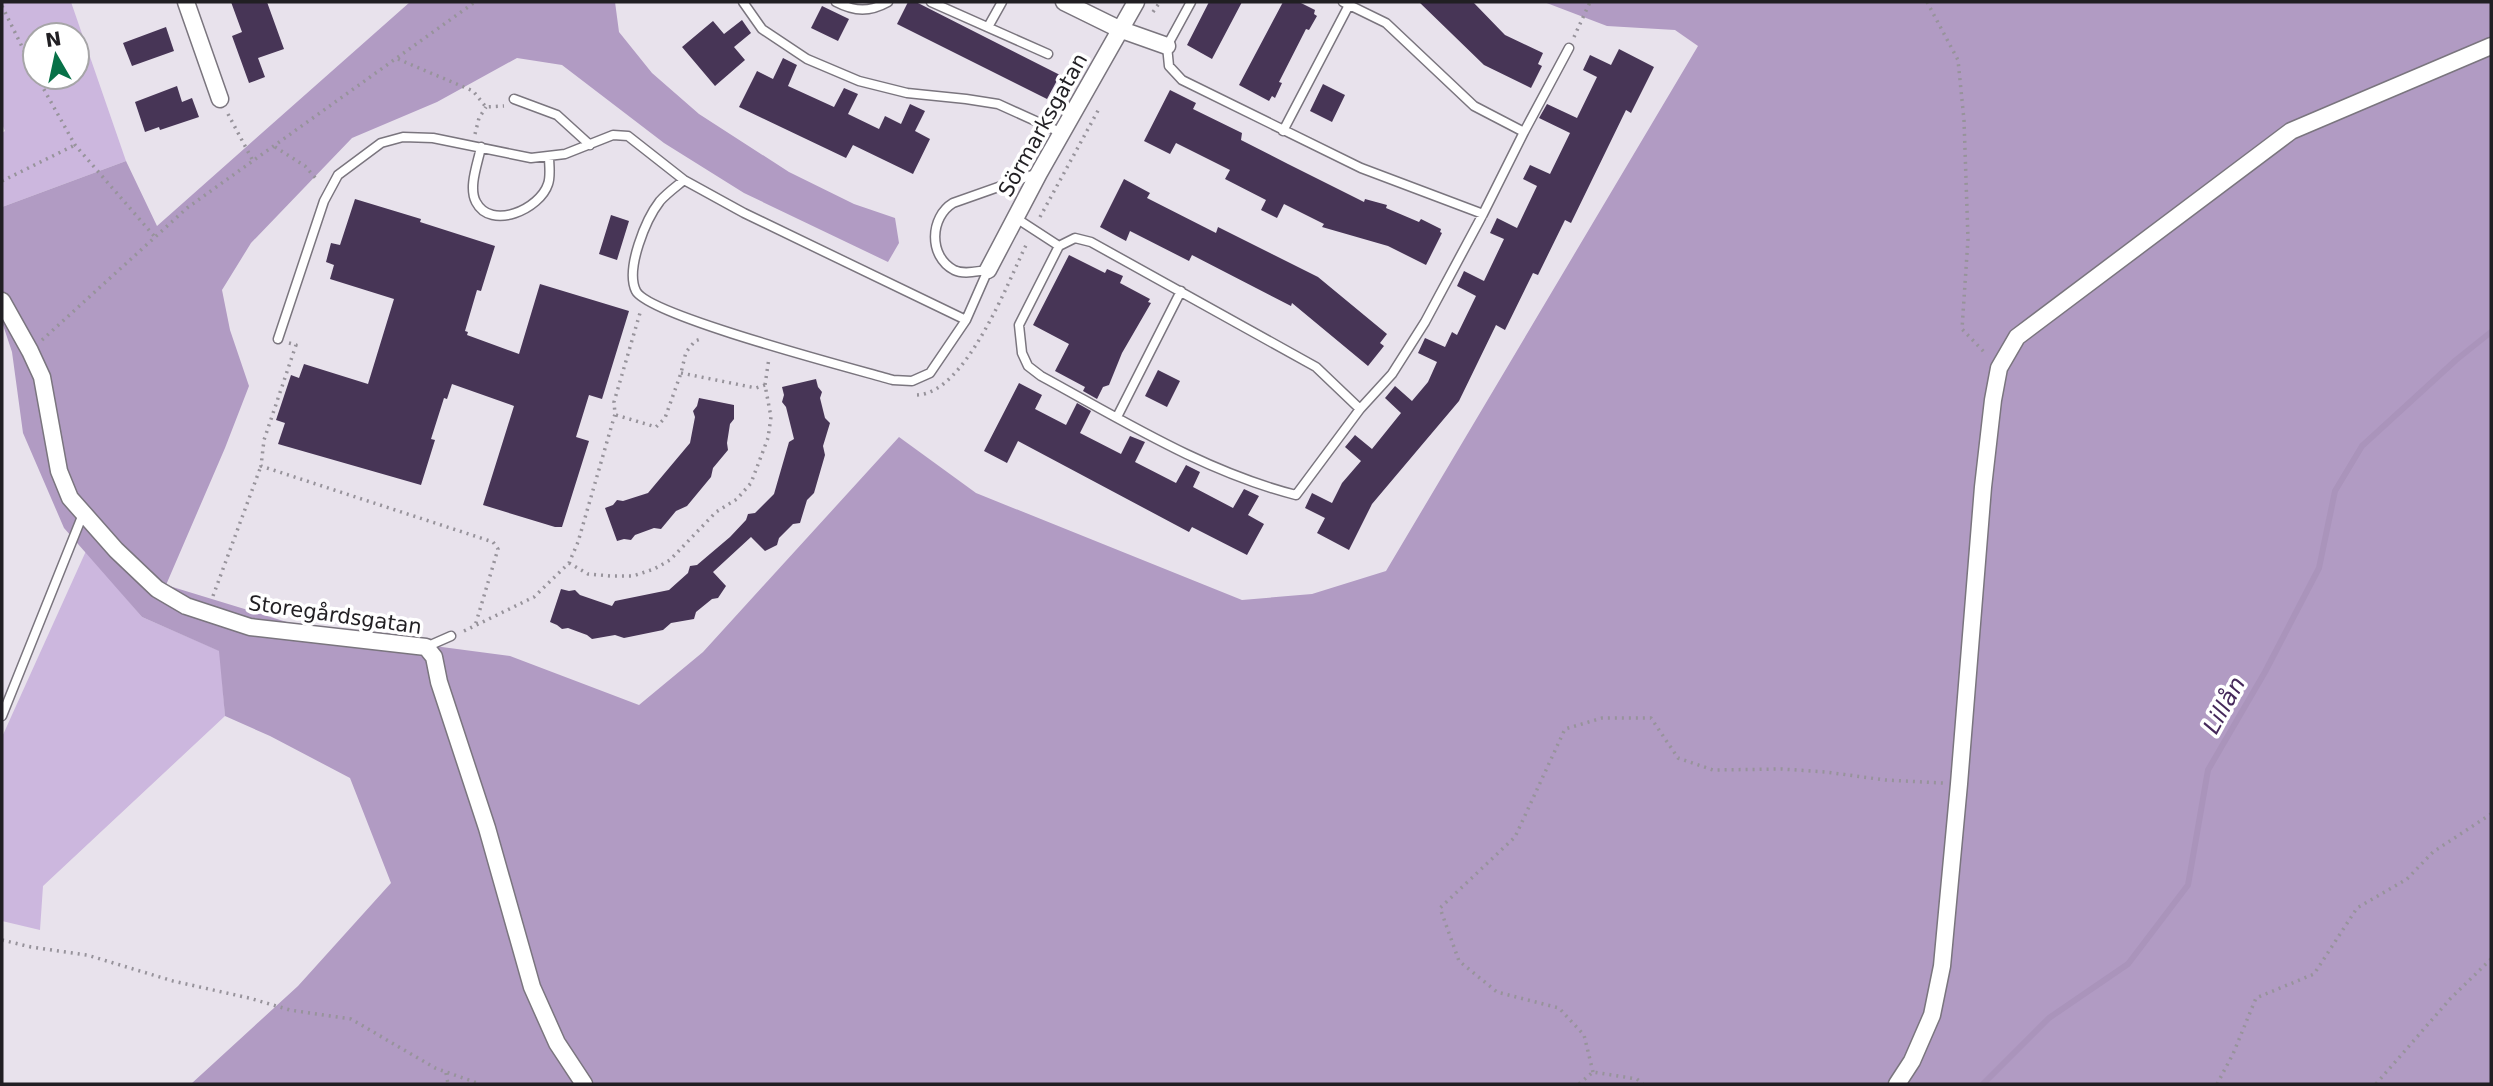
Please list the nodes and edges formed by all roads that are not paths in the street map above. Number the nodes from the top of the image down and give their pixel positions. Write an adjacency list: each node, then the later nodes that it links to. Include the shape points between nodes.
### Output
1 (186, 2): 17 (street)
2 (743, 2): 21 (lane, via 762,29 807,59 859,81 907,93 998,104)
3 (836, 2): 4 (lane, via 863,11)
4 (888, 2)
5 (931, 2): 11 (lane)
6 (1002, 2): 11 (lane)
7 (1064, 2): 12 (street)
8 (1136, 2): 12 (street, Sörmarksgatan)
9 (1191, 2): 13 (lane)
10 (1346, 3): 19 (lane); 20 (lane, via 1386,23 1474,106)
11 (988, 27): 16 (lane)
12 (1119, 29): 13 (street); 21 (street, Sörmarksgatan)
13 (1167, 46): 19 (lane, via 1169,66 1182,80)
14 (2491, 46): 42 (street, via 2291,131 2017,337 1999,368 1983,487 1942,965 1932,1015)
15 (1569, 48): 20 (lane)
16 (1048, 54)
17 (220, 99)
18 (514, 99): 22 (lane, via 557,115)
19 (1283, 131): 27 (lane, via 1361,168)
20 (1524, 132): 27 (lane)
21 (1062, 133): 25 (street, Sörmarksgatan)
22 (590, 145): 24 (lane); 26 (lane, via 613,135 628,136)
23 (481, 147): 24 (lane, via 531,158); 24 (lane, via 476,202 493,214 513,215 535,203 548,183); 34 (lane, via 433,138 381,143 338,175)
24 (549, 156)
25 (1039, 173): 28 (street, Sörmarksgatan); 30 (lane, via 953,203 939,216 935,239 943,260 953,270 965,273)
26 (684, 180): 33 (lane); 33 (lane, via 661,199 637,251 636,291 645,301 688,319 892,380 912,381 930,373)
27 (1483, 214): 35 (lane, via 1392,374)
28 (1016, 218): 29 (lane); 30 (street, Sörmarksgatan)
29 (1059, 246): 31 (lane, via 1075,238 1091,243); 36 (lane, via 1019,325 1022,353 1028,366 1041,376)
30 (988, 270): 33 (lane)
31 (1181, 291): 35 (lane, via 1316,368); 36 (lane)
32 (2, 302): 37 (street, Storegårdsgatan, via 42,377 58,471 70,498)
33 (966, 320)
34 (278, 339)
35 (1360, 409): 36 (lane, via 1296,495 1263,487 1200,460)
36 (1117, 417)
37 (84, 512): 39 (street, Storegårdsgatan, via 157,589 208,615 250,627); 40 (lane)
38 (451, 636): 39 (lane)
39 (426, 647): 41 (street, Storegårdsgatan, via 435,657 532,987 557,1043)
40 (2, 716)
41 (584, 1084)
42 (1897, 1084)

